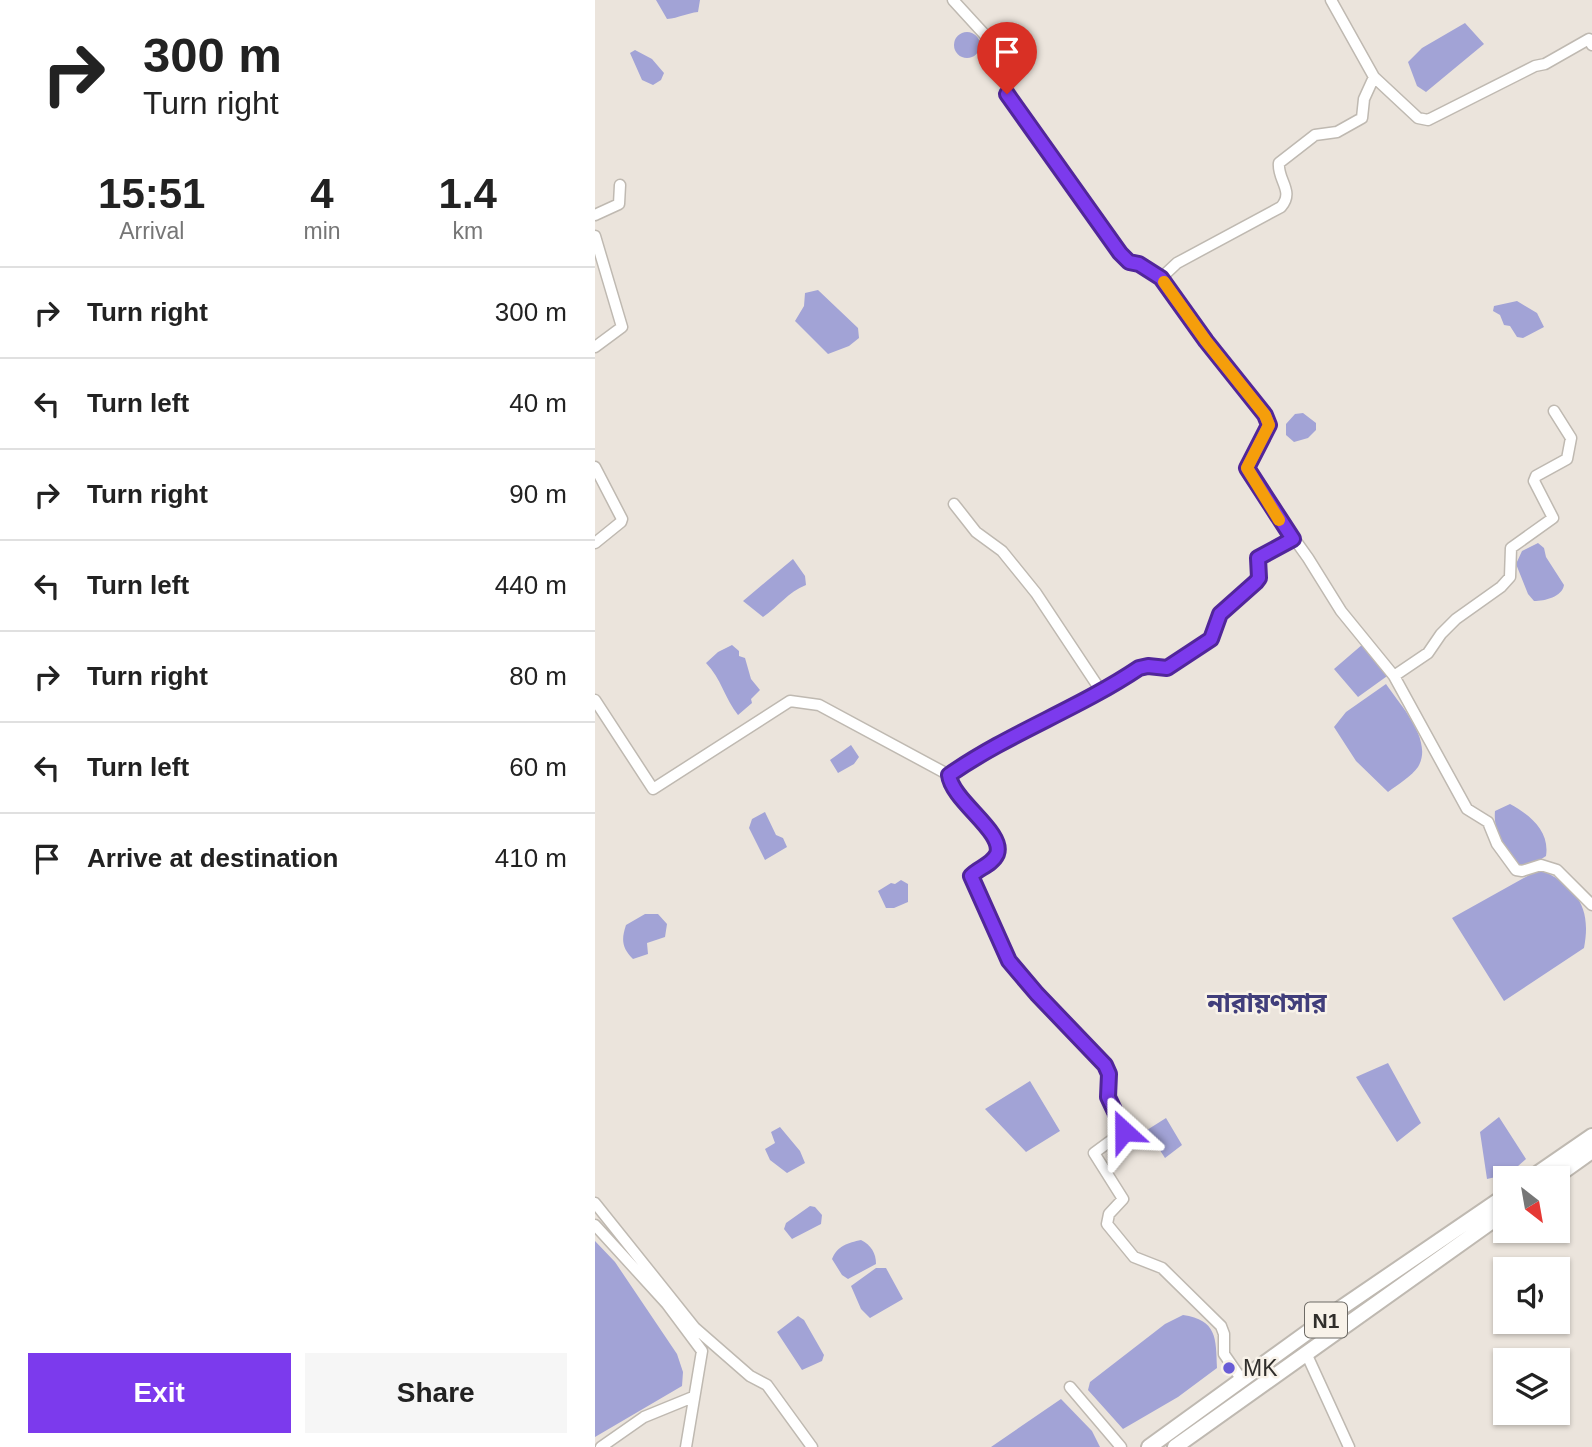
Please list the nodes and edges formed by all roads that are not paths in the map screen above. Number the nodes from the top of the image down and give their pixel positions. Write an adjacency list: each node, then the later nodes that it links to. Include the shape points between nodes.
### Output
1 (953, 0): 8 (street, via 996,47 1004,60 1009,100 1107,236 1129,262)
2 (1331, 0): 4 (street)
3 (1592, 45): 4 (street, via 1589,39 1428,120 1418,118)
4 (1374, 77): 8 (street, via 1362,118 1337,132 1315,135 1279,163 1288,193 1281,207 1177,263)
5 (620, 186): 6 (street, via 622,201)
6 (595, 215)
7 (595, 236): 9 (street, via 622,327)
8 (1161, 278): 13 (street, via 1265,415 1269,425 1247,468)
9 (595, 347)
10 (1553, 411): 15 (street, via 1571,438 1567,458 1534,481 1552,518 1511,548 1510,577 1500,587 1456,619 1428,653)
11 (595, 467): 14 (street, via 622,519)
12 (954, 504): 16 (street, via 1036,593)
13 (1293, 539): 15 (street, via 1341,611); 16 (street, via 1258,558 1259,578 1220,614 1211,639 1171,667 1143,666)
14 (595, 543)
15 (1394, 676): 19 (street, via 1467,808 1488,822 1516,870 1541,865 1557,870)
16 (1101, 691): 18 (street, via 998,743)
17 (595, 700): 18 (street, via 653,789 790,701 819,705)
18 (949, 775): 29 (street, via 950,785 985,823 997,844 994,858 971,876 1009,961 1109,1074 1108,1097 1124,1131 1094,1153 1122,1199 1107,1224 1128,1252 1162,1268 1221,1326 1224,1354)
19 (1592, 905)
20 (1592, 1136): 22 (highway)
21 (1592, 1151): 23 (highway)
22 (1548, 1166)
23 (1570, 1167)
24 (595, 1203): 35 (street, via 695,1328 767,1385)
25 (1493, 1204): 29 (highway, N1)
26 (1493, 1221): 28 (highway, N1)
27 (595, 1226): 31 (street, via 667,1304 702,1351)
28 (1306, 1353): 32 (highway, N1); 38 (street)
29 (1242, 1380): 32 (highway, N1)
30 (1070, 1387): 36 (street)
31 (693, 1397): 33 (street, via 644,1417); 34 (street)
32 (1177, 1439): 37 (highway, N1)
33 (601, 1447)
34 (686, 1447)
35 (812, 1447)
36 (1121, 1447)
37 (1149, 1447)
38 (1349, 1447)

